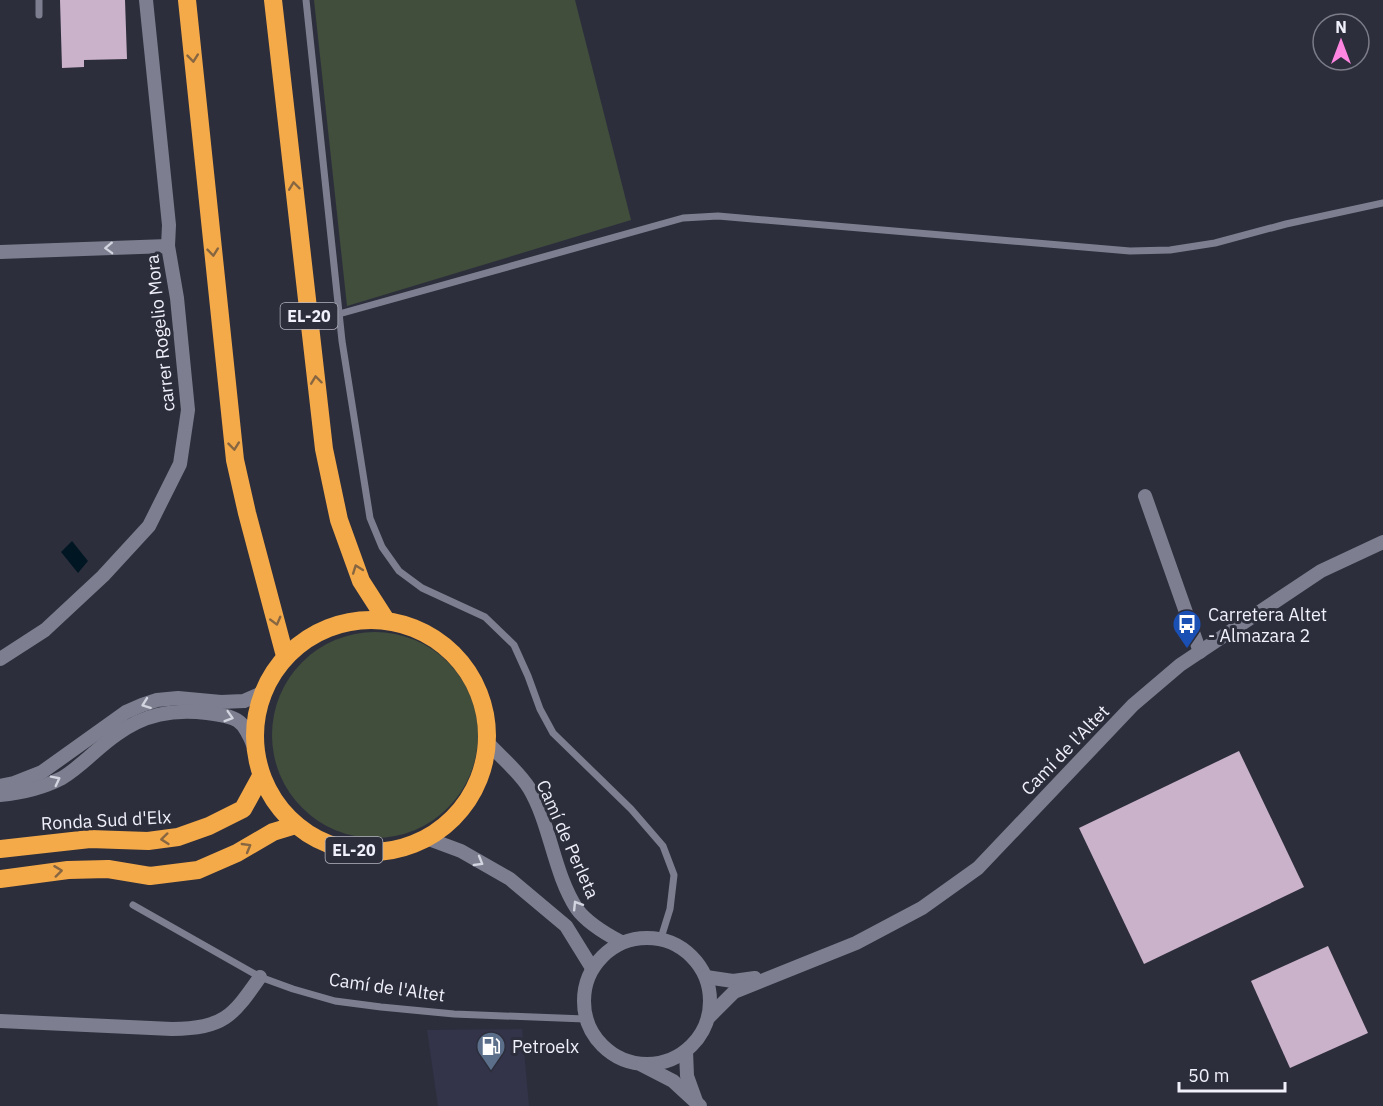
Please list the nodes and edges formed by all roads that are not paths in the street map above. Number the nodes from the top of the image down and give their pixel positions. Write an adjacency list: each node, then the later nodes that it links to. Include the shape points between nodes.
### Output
1 (39, 0): 6 (lane)
2 (146, 0): 8 (street, carrer Rogelio Mora)
3 (187, 0): 15 (highway, one-way to 15, via 235,460)
4 (273, 0): 13 (highway, EL-20, one-way to 4, via 361,581 339,520 324,449)
5 (306, 0): 10 (lane)
6 (39, 15)
7 (1383, 204): 10 (lane, via 1215,243 1130,251 718,216 682,218)
8 (168, 246): 9 (street, one-way to 9); 16 (street, carrer Rogelio Mora, via 188,410 180,464 149,526 45,630)
9 (0, 252)
10 (339, 314): 28 (lane, via 370,518 382,547 399,571 422,588 485,616 514,645 553,733 631,808 663,846 674,875)
11 (1145, 496): 14 (street)
12 (1383, 542): 14 (street, Camí de l'Altet, via 1321,571)
13 (386, 620): 15 (highway, EL-20, via 349,621 314,633); 18 (highway, EL-20, via 428,634 461,662 482,700)
14 (1200, 652): 33 (street, Camí de l'Altet, via 1133,705 978,868 894,923)
15 (285, 656): 17 (highway, EL-20)
16 (0, 659)
17 (264, 692): 19 (highway, EL-20); 21 (street, one-way to 21, via 244,701 178,698 142,705 126,712 42,772)
18 (488, 743): 24 (highway, EL-20, via 478,782 457,814); 29 (street, Camí de Perleta, one-way to 18, via 577,910 528,787)
19 (254, 747): 20 (highway, EL-20); 22 (street, one-way to 19, via 36,789 62,777 116,735 164,712 186,710 237,719 247,727)
20 (261, 776): 23 (highway, EL-20, via 275,803); 25 (highway, Ronda Sud d'Elx, one-way to 25, via 243,808 178,837 148,841 90,839)
21 (0, 786)
22 (0, 795)
23 (296, 825): 24 (highway, EL-20, via 325,843 359,852 393,850); 26 (highway, one-way to 23, via 68,870 150,876 198,870 273,832)
24 (426, 838): 30 (street, one-way to 30, via 461,851 510,879 566,926)
25 (0, 849)
26 (0, 879)
27 (133, 905): 31 (lane, Camí de l'Altet)
28 (661, 938): 29 (street); 32 (street, via 696,959)
29 (621, 942): 30 (street, via 604,953)
30 (592, 968): 35 (street, via 585,985)
31 (260, 977): 35 (lane, Camí de l'Altet, via 335,1001 381,1007); 36 (street, via 225,1020 199,1029)
32 (706, 977): 33 (street, via 733,981); 34 (street, via 711,997)
33 (772, 977): 34 (street, Camí de l'Altet, via 734,992)
34 (709, 1017): 37 (street, via 700,1036)
35 (585, 1019): 38 (street, via 597,1041 616,1057)
36 (0, 1021)
37 (686, 1051): 38 (street, via 664,1062); 39 (street, via 687,1076)
38 (640, 1065): 39 (street, via 673,1081)
39 (698, 1104)

